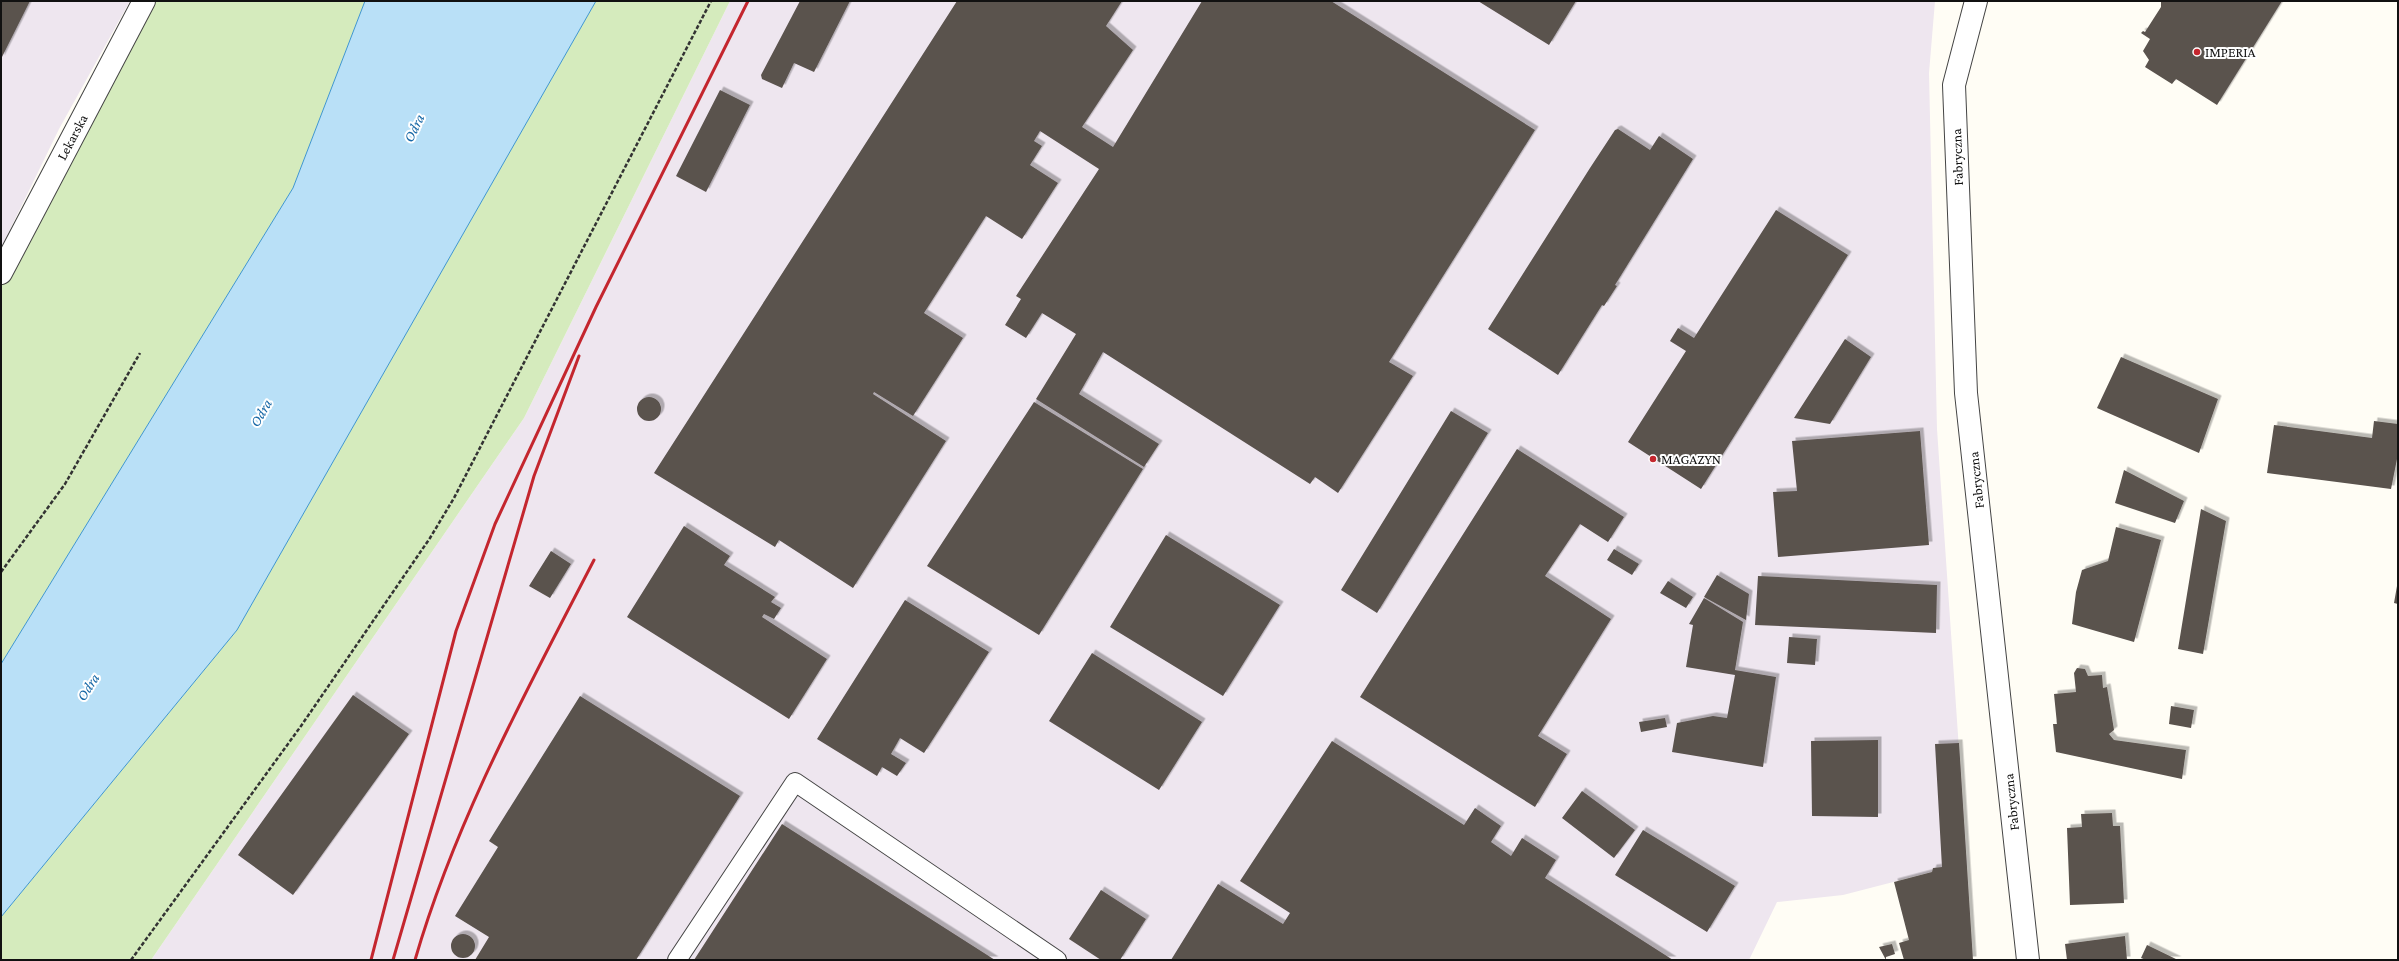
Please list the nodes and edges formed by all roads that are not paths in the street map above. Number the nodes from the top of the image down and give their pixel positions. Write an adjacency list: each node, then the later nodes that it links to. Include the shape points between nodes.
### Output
1 (144, 1): 3 (street, Lekarska)
2 (1976, 1): 6 (street, Fabryczna, via 1954,85 1966,393)
3 (1, 272)
4 (677, 960): 5 (lane, via 795,782)
5 (1057, 960)
6 (2028, 960)

